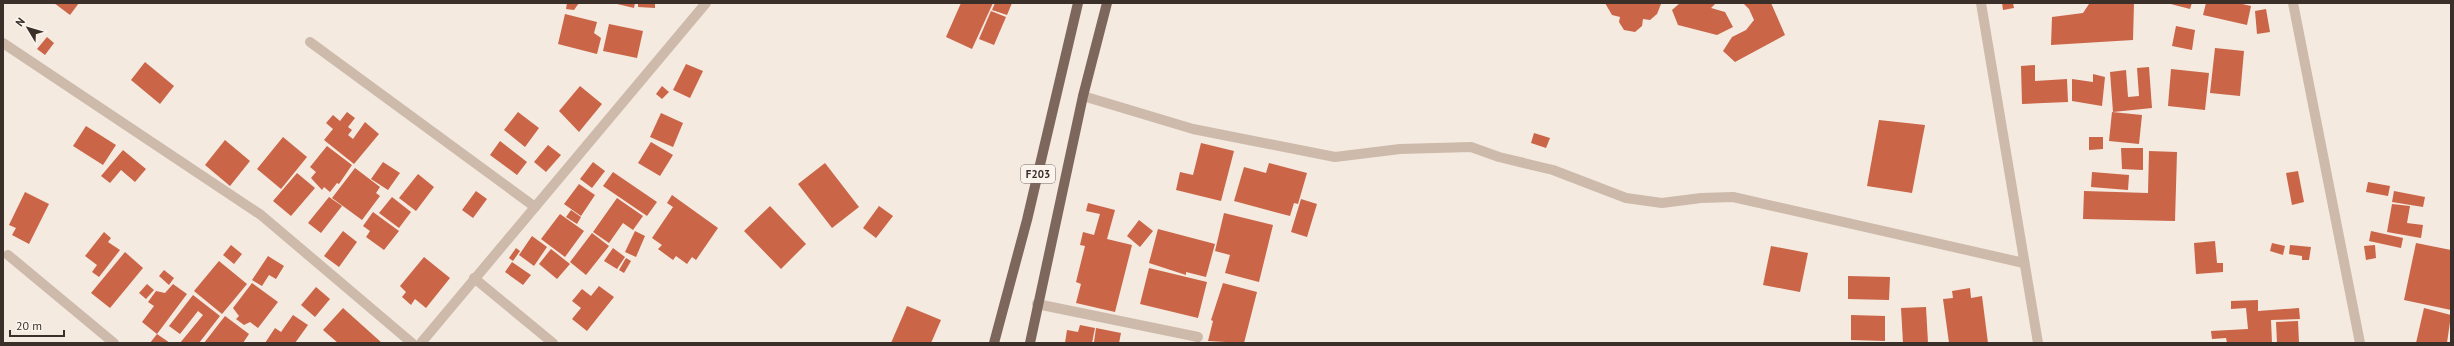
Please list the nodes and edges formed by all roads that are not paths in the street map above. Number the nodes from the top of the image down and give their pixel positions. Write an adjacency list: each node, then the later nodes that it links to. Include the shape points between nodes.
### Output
1 (706, 3): 9 (street)
2 (1078, 3): 19 (main road, F203, via 1027,220)
3 (1107, 3): 8 (main road, F203)
4 (1981, 3): 11 (street)
5 (2293, 3): 22 (street)
6 (310, 42): 9 (street)
7 (3, 43): 16 (street, via 261,215)
8 (1083, 96): 11 (street, via 1193,129 1335,157 1400,149 1471,146 1553,170 1626,198 1662,203 1733,197); 13 (main road, F203)
9 (534, 207): 12 (street)
10 (8, 255): 15 (street)
11 (2024, 263): 21 (street)
12 (474, 278): 17 (street); 18 (street)
13 (1037, 304): 14 (street); 20 (main road, F203)
14 (1198, 337)
15 (114, 343)
16 (412, 343)
17 (421, 343)
18 (553, 343)
19 (994, 343)
20 (1030, 343)
21 (2038, 343)
22 (2360, 343)

